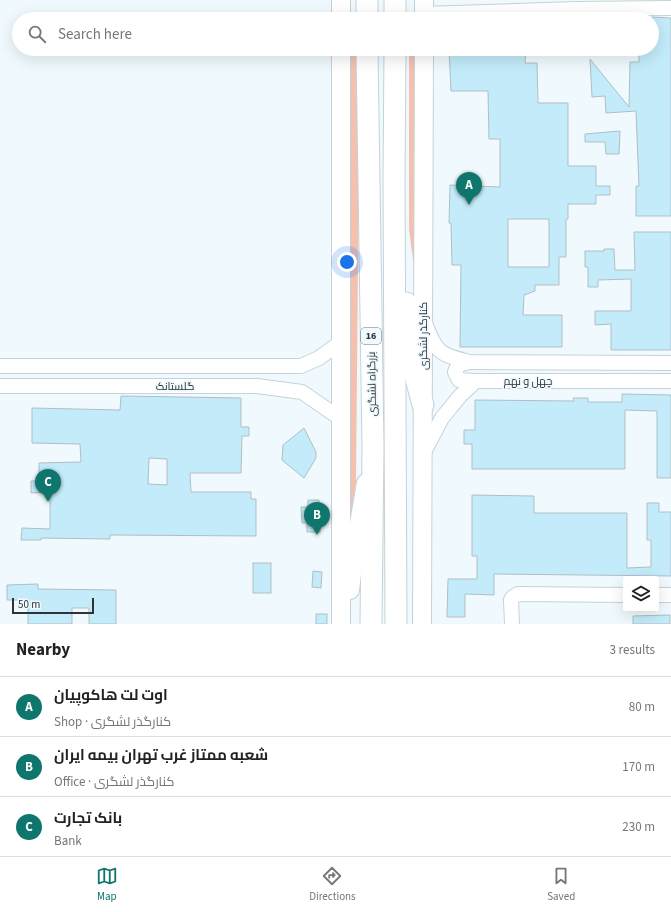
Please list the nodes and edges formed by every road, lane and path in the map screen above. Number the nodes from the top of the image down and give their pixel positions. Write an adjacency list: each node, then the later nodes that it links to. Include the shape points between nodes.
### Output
1 (341, 0): 6 (main road)
2 (367, 0): 7 (highway)
3 (395, 0): 8 (highway)
4 (671, 8): 5 (street)
5 (424, 11)
6 (341, 12)
7 (367, 12)
8 (395, 12)
9 (341, 56): 15 (main road)
10 (367, 56): 24 (highway, بزرگراه لشگری / 16)
11 (395, 56): 13 (highway, بزرگراه لشگری / 16)
12 (424, 56): 14 (main road, کنارگذر لشگری)
13 (394, 202): 22 (highway, via 413,367); 32 (highway, بزرگراه لشگری / 16)
14 (423, 320): 16 (street, چهل و نهم, via 438,351); 22 (main road, کنارگذر لشگری)
15 (341, 342): 18 (street, گلستانک, via 319,358 301,366); 23 (main road)
16 (470, 362): 17 (street, چهل و نهم); 20 (street, چهل و نهم, via 458,365 455,372 460,380)
17 (671, 363)
18 (0, 366)
19 (671, 381): 20 (street, چهل و نهم)
20 (476, 382): 25 (street, via 460,396 442,418)
21 (0, 386): 23 (street, گلستانک, via 257,386 302,392)
22 (423, 405): 25 (main road, کنارگذر لشگری)
23 (341, 419): 29 (main road)
24 (373, 447): 30 (main road, via 356,541); 31 (highway, بزرگراه لشگری / 16)
25 (423, 455): 33 (main road, کنارگذر لشگری)
26 (623, 595): 34 (street, via 518,594 511,600)
27 (659, 595): 28 (street)
28 (671, 596)
29 (340, 624)
30 (347, 624)
31 (371, 624)
32 (396, 624)
33 (422, 624)
34 (512, 624)

